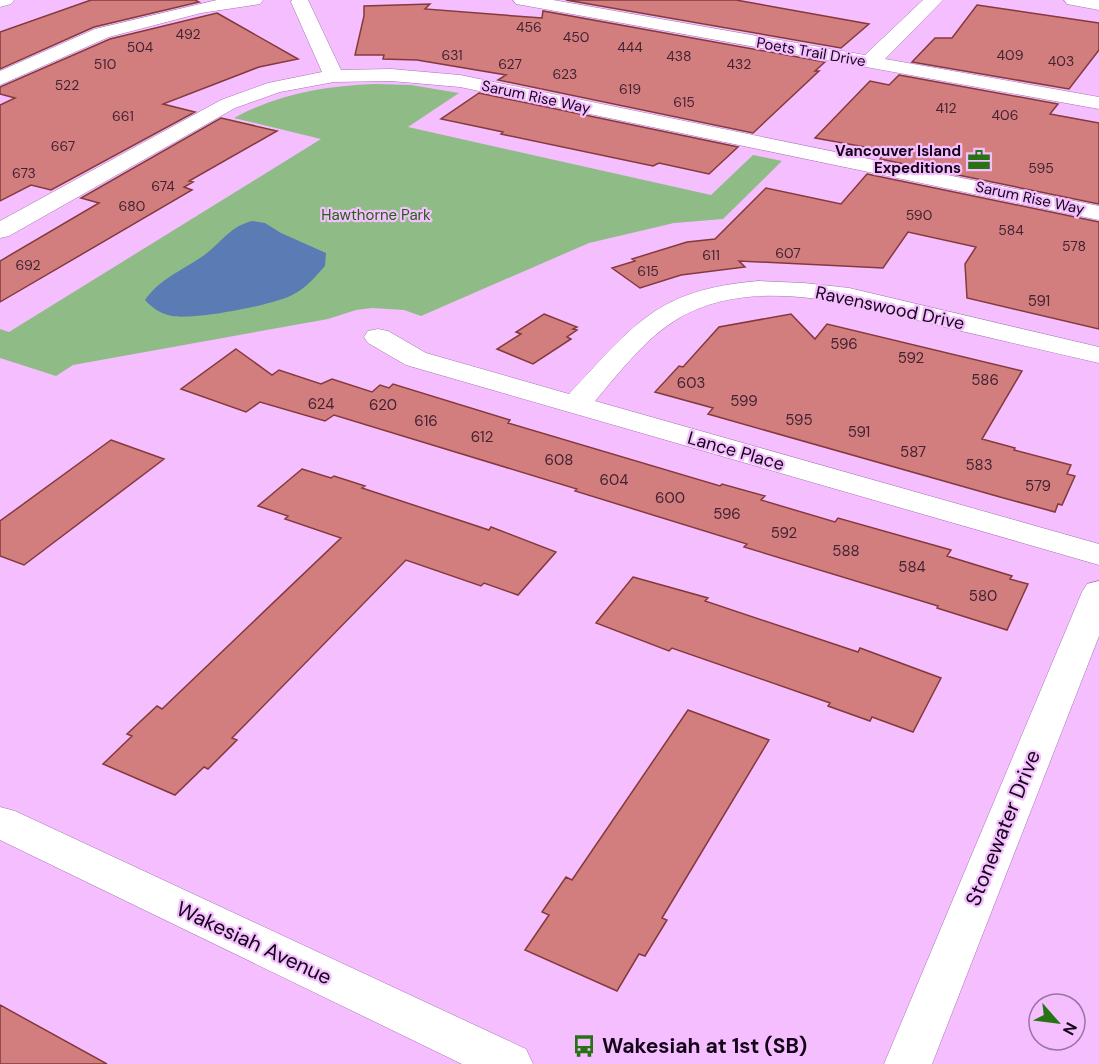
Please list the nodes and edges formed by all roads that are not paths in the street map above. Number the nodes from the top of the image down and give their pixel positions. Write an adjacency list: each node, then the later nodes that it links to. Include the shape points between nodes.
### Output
1 (5, 0): 7 (street)
2 (255, 0): 11 (street, via 200,8 102,33)
3 (522, 0): 9 (street, Poets Trail Drive)
4 (934, 0): 9 (street)
5 (1073, 0): 8 (street)
6 (297, 1): 10 (street)
7 (0, 2)
8 (1099, 4)
9 (870, 62): 12 (street, Poets Trail Drive)
10 (334, 76): 13 (street, Sarum Rise Way, via 392,75 460,81); 14 (street, Sarum Rise Way, via 275,87 228,104)
11 (0, 79)
12 (1099, 104)
13 (1099, 213)
14 (0, 231)
15 (378, 336): 17 (street, Lance Place, via 416,359)
16 (1099, 355): 17 (street, Ravenswood Drive, via 849,296 813,290 753,290 722,294 669,312)
17 (575, 405): 18 (street, Lance Place)
18 (1099, 555)
19 (1099, 592): 22 (street, Stonewater Drive)
20 (0, 822): 21 (street, Wakesiah Avenue)
21 (509, 1064)
22 (908, 1064)

